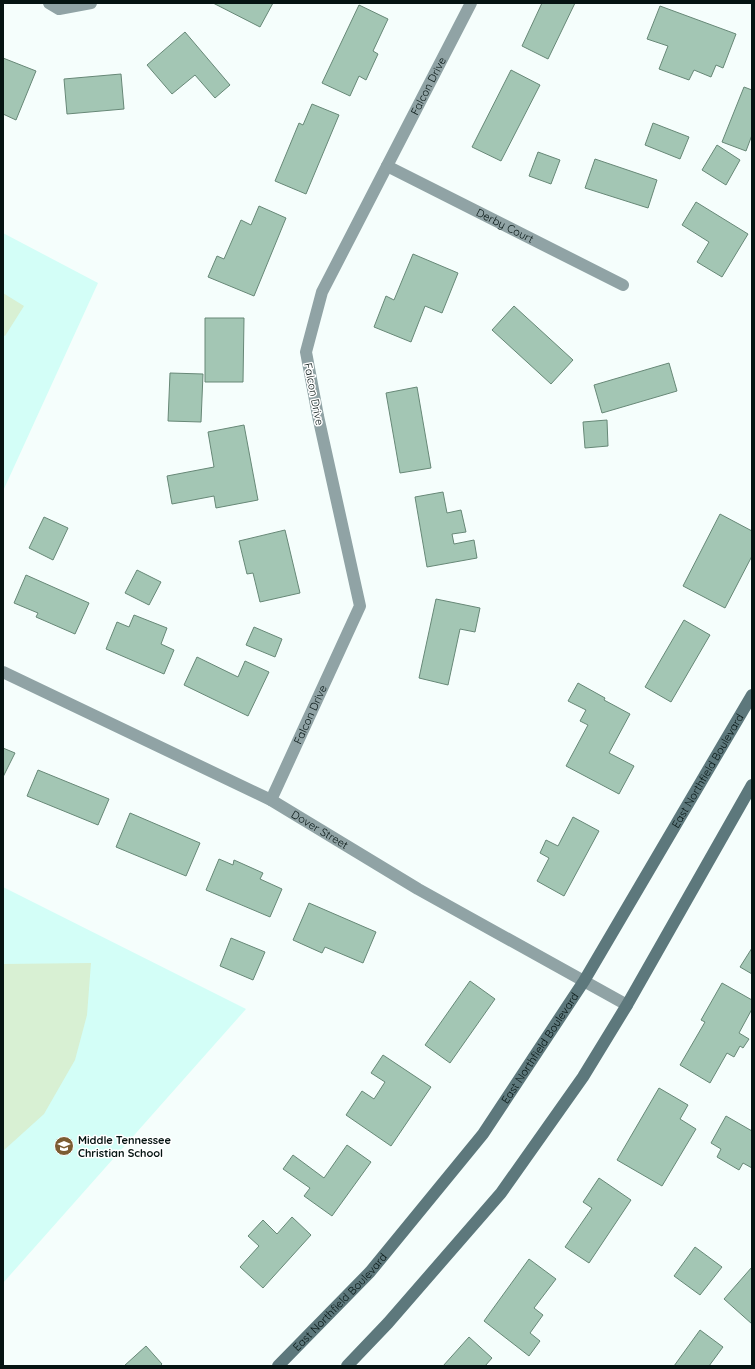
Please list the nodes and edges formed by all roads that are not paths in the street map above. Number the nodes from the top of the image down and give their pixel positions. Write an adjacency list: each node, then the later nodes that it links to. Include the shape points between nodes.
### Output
1 (49, 3): 2 (street, via 59,9)
2 (91, 3)
3 (471, 3): 4 (street, Falcon Drive)
4 (387, 166): 5 (street, Derby Court); 9 (street, Falcon Drive, via 322,292 306,352 360,606)
5 (624, 286)
6 (3, 672): 9 (street, Dover Street)
7 (752, 694): 10 (main road, East Northfield Boulevard)
8 (752, 785): 11 (main road)
9 (271, 800): 10 (street, Dover Street, via 418,889)
10 (584, 981): 11 (street, Dover Street); 12 (main road, East Northfield Boulevard, via 483,1134 370,1272)
11 (627, 1005): 13 (main road, via 583,1077 501,1193 388,1323)
12 (278, 1366)
13 (347, 1366)

